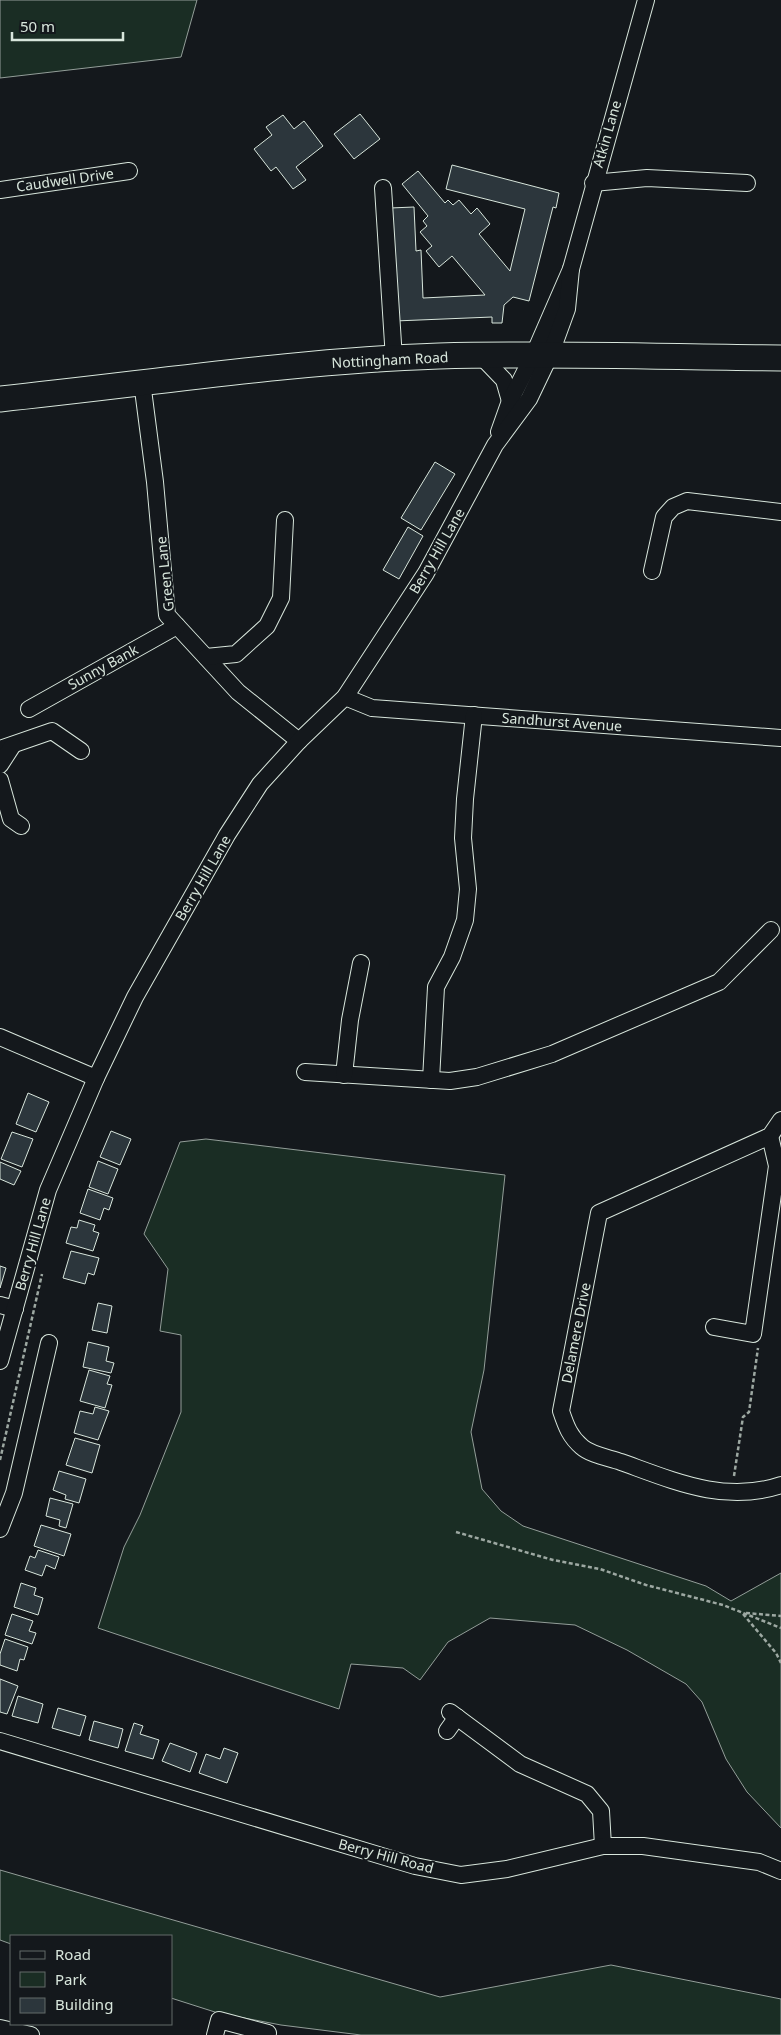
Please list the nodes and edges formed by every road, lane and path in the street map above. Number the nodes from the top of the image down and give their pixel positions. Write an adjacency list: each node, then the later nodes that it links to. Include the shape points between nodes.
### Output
1 (646, 0): 3 (street, Atkin Lane)
2 (129, 171): 6 (street, Caudwell Drive)
3 (593, 182): 4 (street, via 647,178); 7 (street, Atkin Lane, via 571,269)
4 (747, 183)
5 (383, 188): 10 (street)
6 (0, 190)
7 (542, 354): 8 (highway, Nottingham Road); 9 (highway, Nottingham Road); 13 (street, Berry Hill Lane); 14 (street, Berry Hill Lane, via 529,399)
8 (481, 356): 10 (highway, Nottingham Road); 13 (street, via 504,380)
9 (781, 358)
10 (394, 359): 11 (highway, Nottingham Road, via 310,364)
11 (142, 382): 12 (highway, Nottingham Road); 18 (street, Green Lane, via 167,615)
12 (0, 400)
13 (510, 400): 14 (street, Berry Hill Lane)
14 (495, 445): 20 (street, Berry Hill Lane, via 426,572)
15 (781, 512): 17 (street, via 687,501 673,507 664,517)
16 (285, 520): 19 (street, via 281,598 267,626 236,654)
17 (652, 571)
18 (177, 626): 19 (street, Green Lane); 21 (street, Sunny Bank)
19 (206, 657): 24 (street, Green Lane, via 238,692)
20 (345, 698): 22 (street, Sandhurst Avenue, via 372,708); 24 (street, Berry Hill Lane)
21 (29, 709)
22 (474, 715): 23 (street, Sandhurst Avenue); 36 (street, via 463,838 468,889 465,920 452,957 436,987)
23 (781, 738)
24 (299, 741): 35 (street, Berry Hill Lane, via 260,784 227,835 136,997)
25 (6, 747): 26 (street, via 52,731); 27 (street)
26 (80, 751)
27 (0, 765)
28 (0, 780): 29 (street, via 11,819)
29 (21, 826)
30 (771, 930): 36 (street, via 719,982 533,1060 477,1077)
31 (361, 962): 34 (street)
32 (0, 1038): 35 (street)
33 (305, 1072): 34 (street)
34 (344, 1075): 36 (street)
35 (96, 1078): 40 (street, Berry Hill Lane, via 48,1190)
36 (431, 1080)
37 (781, 1120): 38 (street)
38 (770, 1136): 42 (street, via 777,1166); 47 (street, Delamere Drive, via 599,1213 562,1412 567,1432 583,1449 695,1488)
39 (43, 1270): 45 (path)
40 (7, 1307): 44 (street, Berry Hill Lane)
41 (714, 1327): 42 (street)
42 (753, 1334): 47 (path, via 760,1335 749,1412 743,1417)
43 (49, 1343): 48 (street, via 14,1493)
44 (0, 1361)
45 (0, 1460)
46 (781, 1485): 47 (street, Delamere Drive, via 760,1492)
47 (732, 1492)
48 (0, 1529)
49 (456, 1532): 50 (path, via 552,1560 600,1569)
50 (742, 1612): 51 (path); 52 (path); 53 (path)
51 (781, 1616)
52 (781, 1628)
53 (781, 1663)
54 (447, 1731): 56 (street, via 453,1715 520,1764 587,1794 601,1810)
55 (0, 1741): 56 (street, Berry Hill Road, via 416,1866 462,1875 507,1869)
56 (603, 1846): 57 (street, Berry Hill Road, via 643,1846 759,1862)
57 (781, 1871)
58 (0, 2028): 60 (street)
59 (268, 2033): 61 (street, via 219,2020)
60 (31, 2035)
61 (215, 2035)

